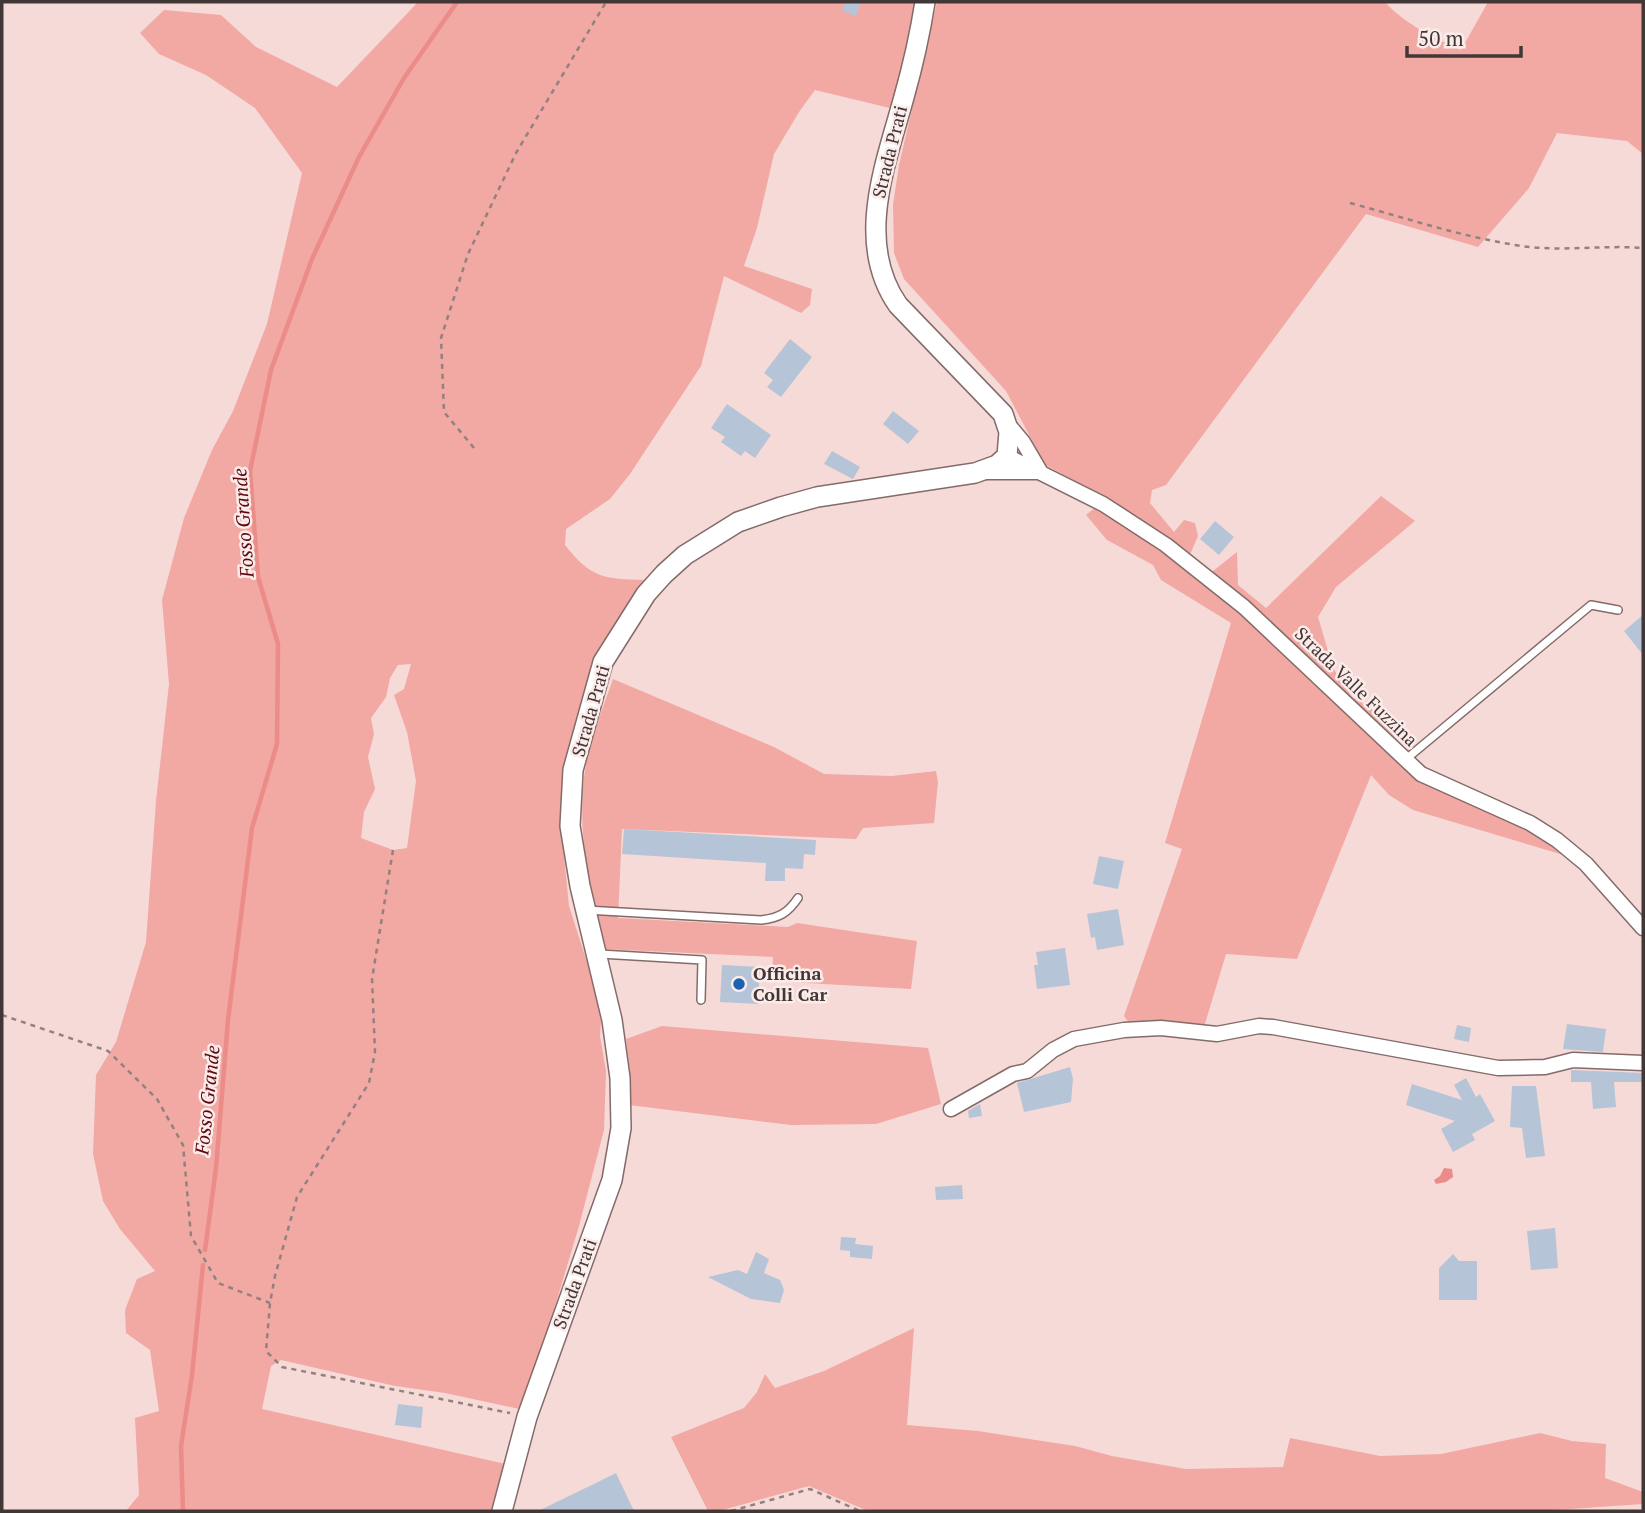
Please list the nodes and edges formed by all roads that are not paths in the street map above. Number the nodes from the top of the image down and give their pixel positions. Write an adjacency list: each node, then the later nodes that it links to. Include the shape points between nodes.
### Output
1 (925, 2): 2 (street, Strada Prati, via 880,187 878,256 898,305)
2 (1007, 423): 3 (street); 4 (street)
3 (1007, 456): 4 (street, Strada Valle Fuzzina); 5 (street, Strada Prati)
4 (1041, 472): 5 (street, Strada Valle Fuzzina); 7 (street, Strada Valle Fuzzina, via 1156,538 1244,607)
5 (975, 473): 9 (street, Strada Prati, via 780,507 738,522 710,539 654,584 603,662 573,770 570,826)
6 (1618, 611): 7 (lane, via 1591,605)
7 (1405, 760): 10 (street, Strada Valle Fuzzina, via 1421,774 1530,823 1557,840 1586,864)
8 (798, 898): 9 (lane, via 776,919 761,920)
9 (586, 910): 11 (street, Strada Prati)
10 (1643, 928)
11 (596, 954): 12 (lane, via 702,960); 15 (street, Strada Prati, via 612,1020 621,1128 612,1180 527,1417)
12 (701, 1000)
13 (1643, 1063): 14 (street, via 1573,1060 1545,1067 1498,1068 1273,1027 1217,1034 1161,1028 1124,1030 1074,1040)
14 (951, 1109)
15 (502, 1511)

